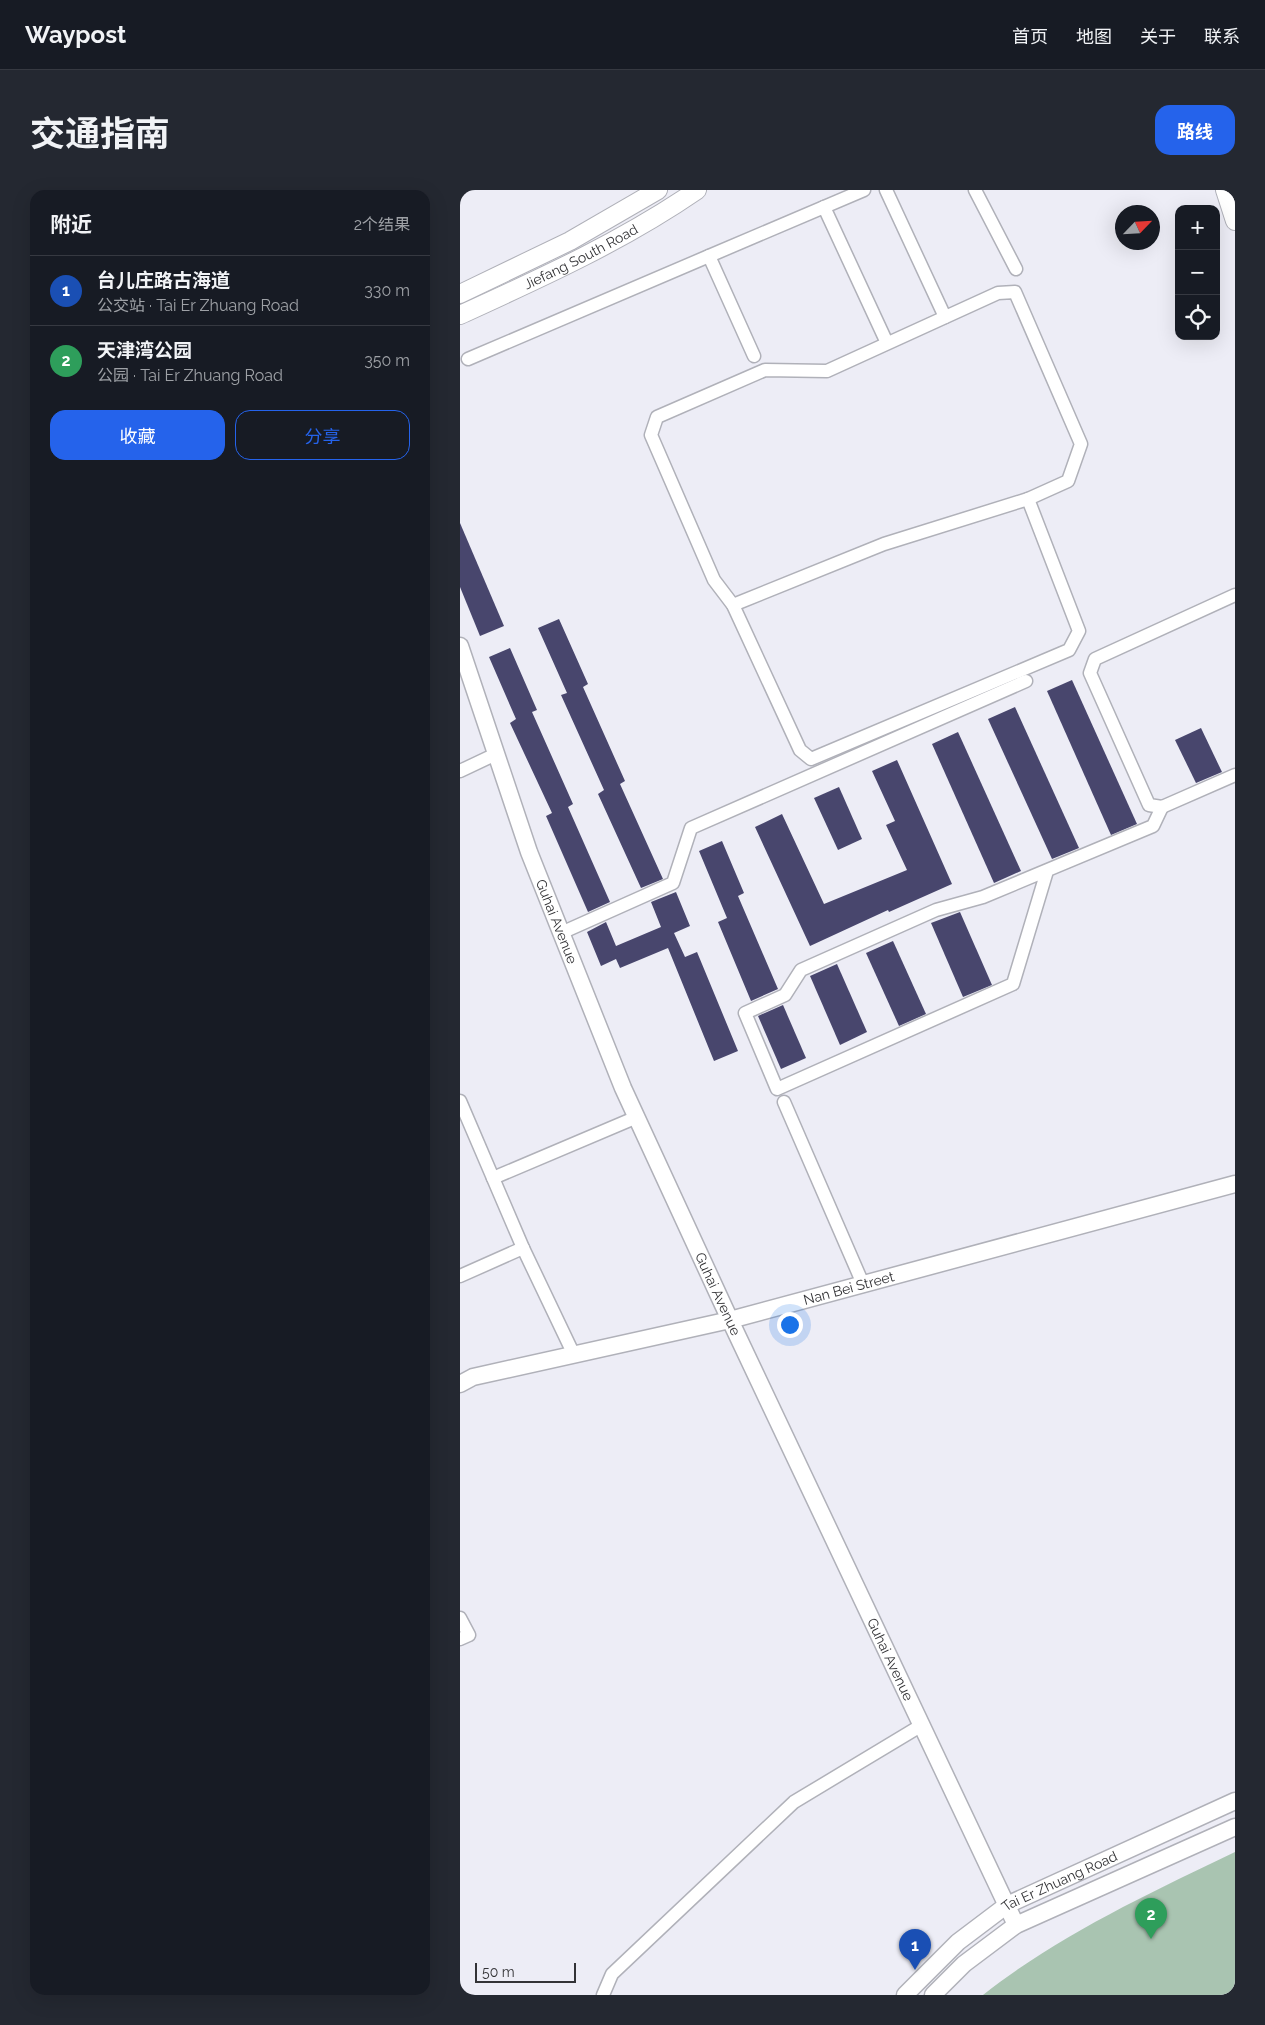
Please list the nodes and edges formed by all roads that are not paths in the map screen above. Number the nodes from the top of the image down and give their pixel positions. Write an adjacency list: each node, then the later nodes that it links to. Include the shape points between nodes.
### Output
1 (658, 190): 11 (main road, Jiefang South Road, via 570,241)
2 (697, 190): 12 (main road, Jiefang South Road, via 584,256)
3 (864, 190): 7 (street)
4 (886, 190): 13 (street)
5 (975, 190): 10 (street)
6 (1225, 190): 8 (main road)
7 (824, 207): 9 (street); 14 (street)
8 (1235, 222)
9 (709, 256): 15 (street); 16 (street)
10 (1016, 269)
11 (460, 294)
12 (460, 314)
13 (945, 317): 14 (street); 17 (street, via 998,293 1015,292 1081,444 1068,481)
14 (887, 344): 19 (street, via 827,371 765,370 657,417 651,435 714,580)
15 (754, 356)
16 (468, 359)
17 (1028, 499): 19 (street, via 884,544); 19 (street, via 1079,631 1069,650 811,759 800,750)
18 (1235, 595): 25 (street, via 1095,659 1090,673 1149,805)
19 (733, 604)
20 (460, 646): 22 (street, Guhai Avenue)
21 (1026, 681): 27 (street, via 691,828 673,884)
22 (496, 754): 23 (street); 27 (street, Guhai Avenue)
23 (460, 770)
24 (1235, 775): 25 (street)
25 (1162, 807): 26 (street, via 1154,826)
26 (1047, 871): 26 (street, via 983,897 936,910 801,970 785,994 745,1013 778,1089 1013,984)
27 (561, 933): 30 (street, Guhai Avenue)
28 (460, 1101): 31 (street)
29 (784, 1102): 35 (street)
30 (636, 1117): 31 (street); 36 (street, Guhai Avenue)
31 (493, 1178): 33 (street)
32 (1235, 1184): 35 (street, Nan Bei Street)
33 (523, 1248): 34 (street); 37 (street)
34 (460, 1276)
35 (863, 1284): 36 (street, Nan Bei Street)
36 (730, 1320): 37 (street, Nan Bei Street); 41 (street, Guhai Avenue)
37 (574, 1355): 38 (street, Nan Bei Street, via 473,1377)
38 (460, 1384)
39 (460, 1618): 40 (street, via 469,1635)
40 (460, 1639)
41 (922, 1725): 44 (street, Guhai Avenue); 46 (street, via 794,1802 612,1974)
42 (1235, 1801): 44 (street, Tai Er Zhuang Road)
43 (1235, 1827): 45 (street, Tai Er Zhuang Road)
44 (1007, 1906): 45 (street, Guhai Avenue); 47 (street, Tai Er Zhuang Road, via 958,1942)
45 (1016, 1925): 48 (street, Tai Er Zhuang Road, via 964,1964)
46 (603, 1995)
47 (905, 1995)
48 (933, 1995)

